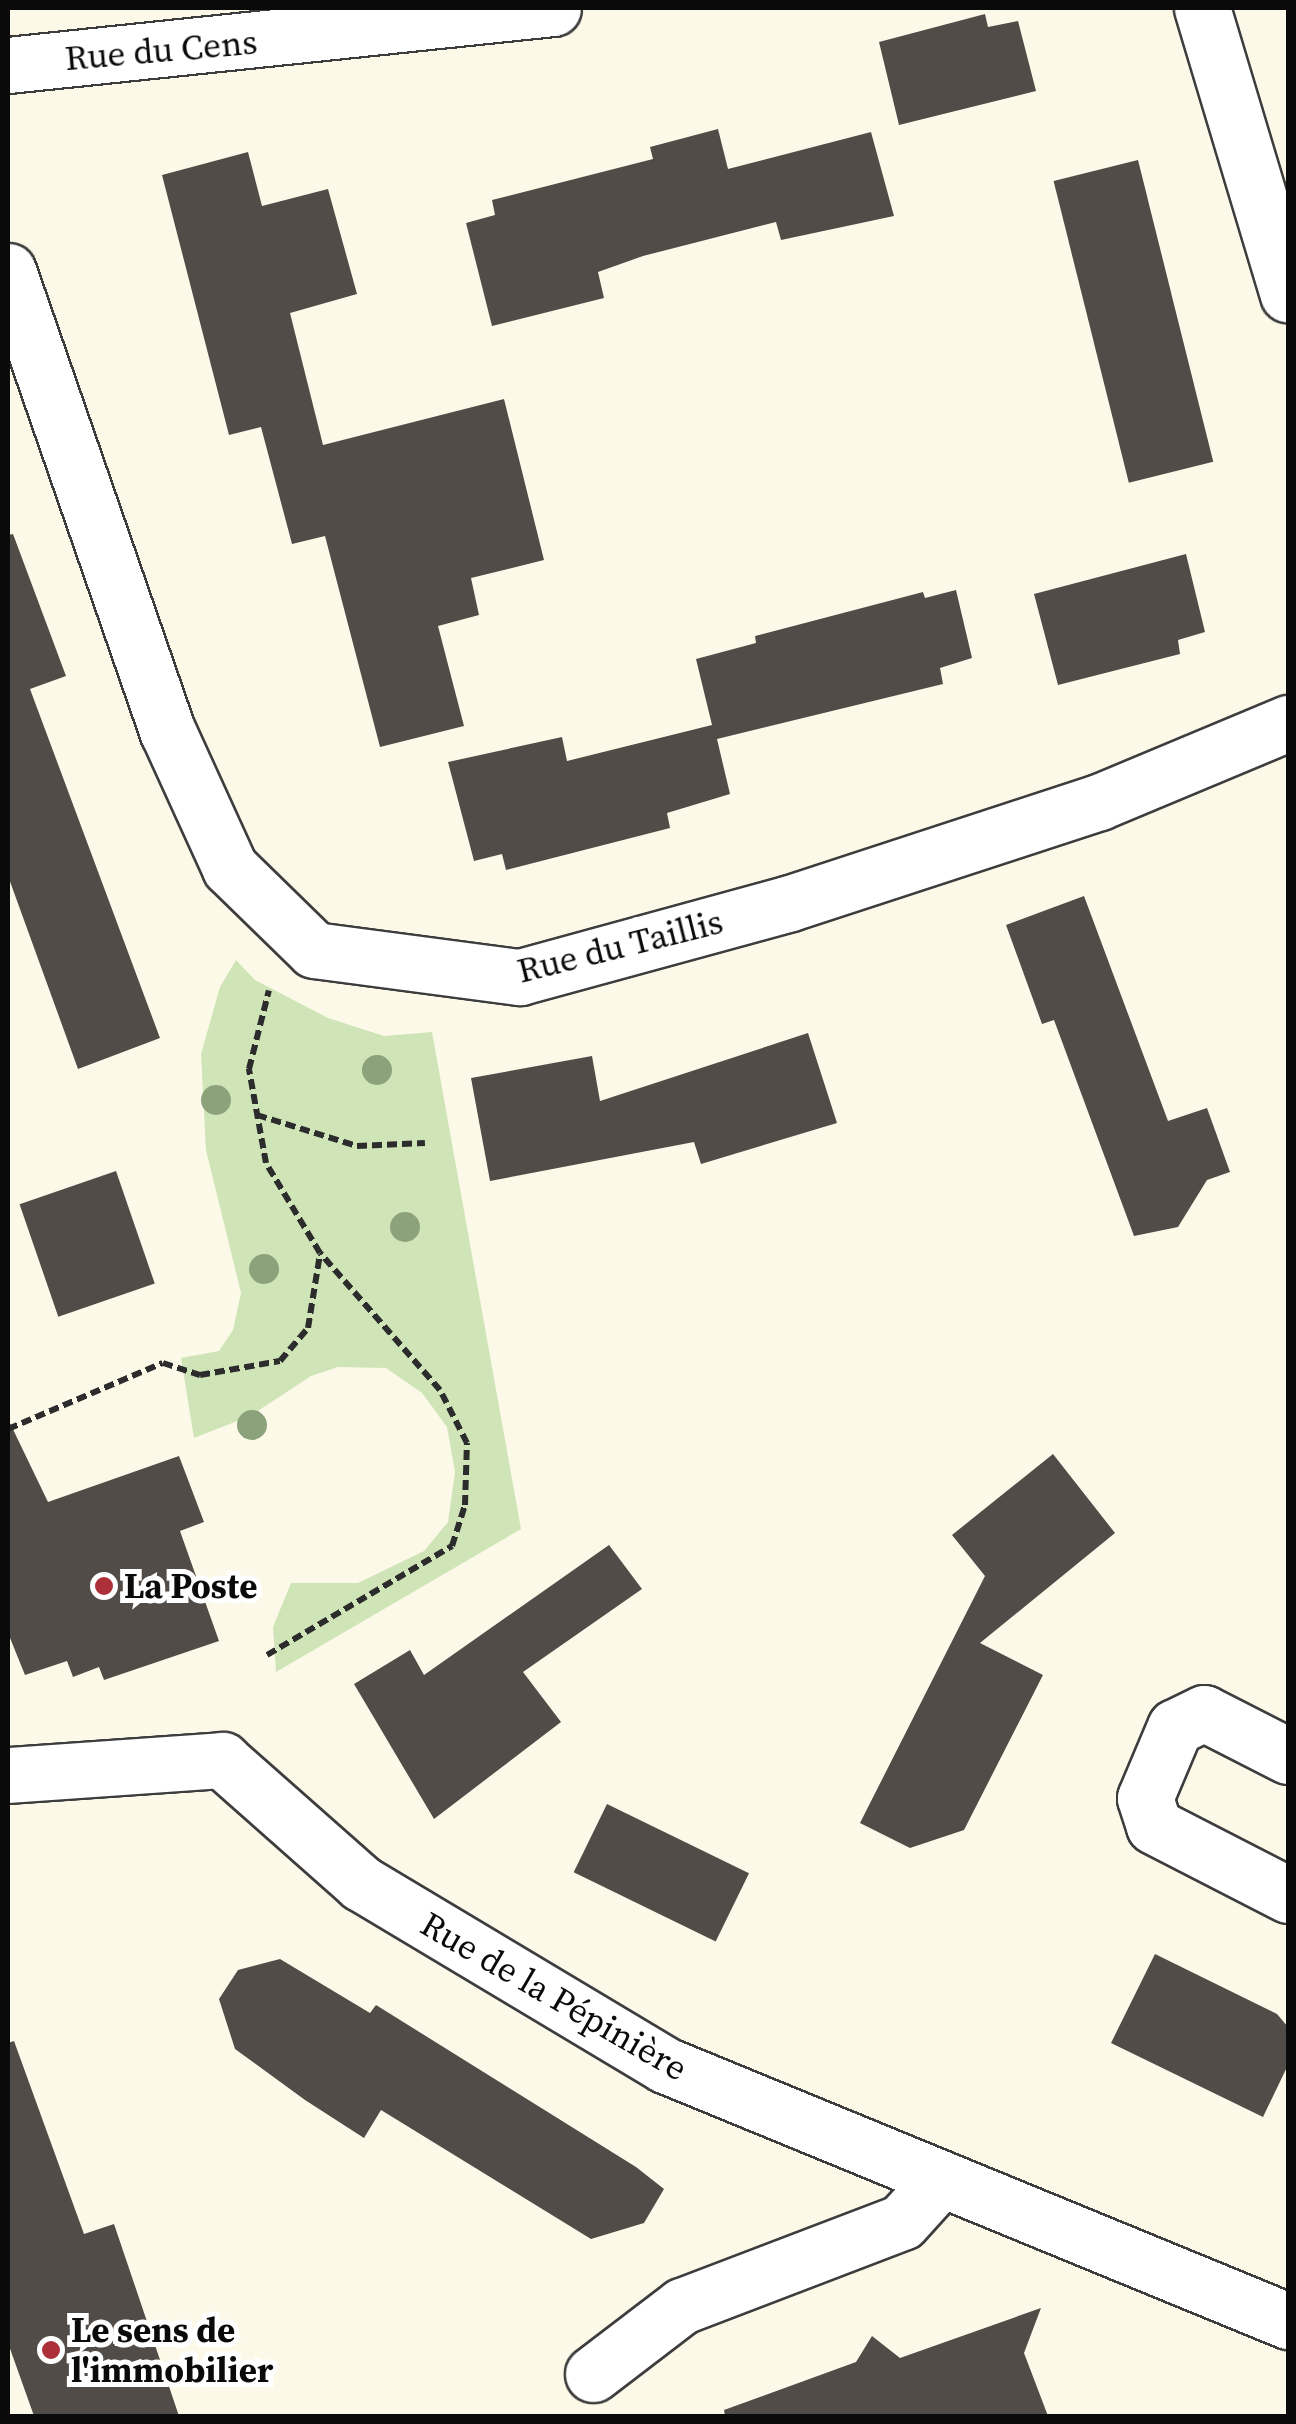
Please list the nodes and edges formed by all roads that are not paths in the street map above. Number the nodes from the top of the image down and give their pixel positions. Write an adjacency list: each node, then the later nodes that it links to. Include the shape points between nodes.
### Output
1 (1202, 8): 5 (street)
2 (530, 10): 3 (street, Rue du Cens)
3 (8, 64)
4 (8, 271): 6 (street, Rue du Taillis, via 168,732 230,868 314,950 520,977 790,903 1099,802)
5 (1288, 294)
6 (1288, 724)
7 (1288, 1756): 9 (street, via 1204,1713 1175,1727 1144,1798 1154,1826)
8 (8, 1775): 10 (street, Rue de la Pépinière, via 222,1760 361,1883 665,2065)
9 (1288, 1894)
10 (940, 2180): 11 (street, Rue de la Pépinière); 12 (street, via 902,2222 682,2306)
11 (1288, 2321)
12 (593, 2374)

